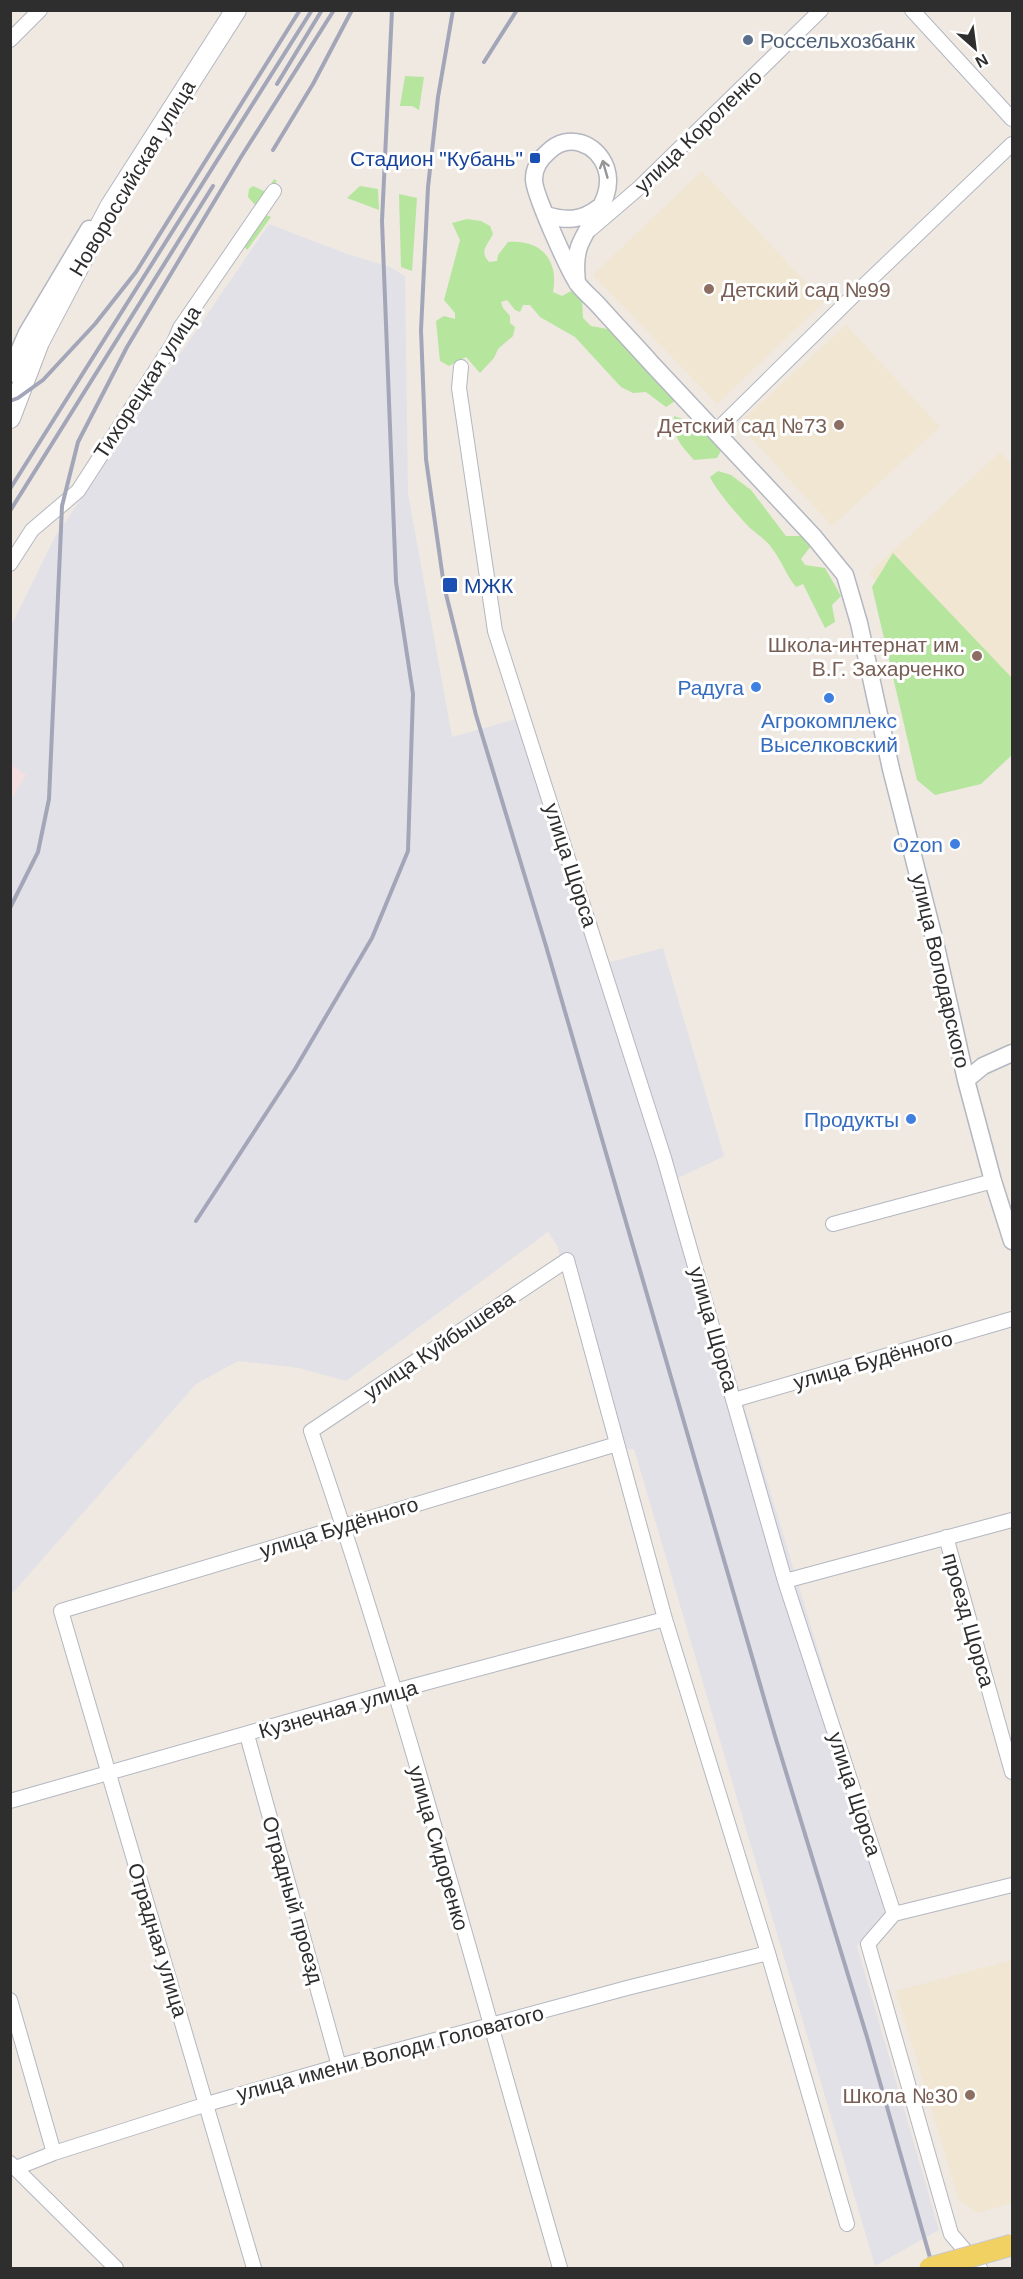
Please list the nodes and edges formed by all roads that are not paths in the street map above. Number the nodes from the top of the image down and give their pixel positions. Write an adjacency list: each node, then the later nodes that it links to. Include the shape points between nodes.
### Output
1 (40, 10): 6 (street)
2 (227, 10): 16 (street, Новороссийская улица, via 27,333)
3 (236, 10): 16 (main road, Новороссийская улица, via 110,207 39,342)
4 (821, 10): 10 (street, улица Короленко)
5 (912, 10): 7 (street)
6 (10, 40)
7 (1012, 119)
8 (1012, 144): 18 (street)
9 (274, 191): 19 (street, Тихорецкая улица, via 180,328 78,490 32,530)
10 (625, 200): 11 (street, улица Короленко); 13 (street, улица Короленко)
11 (601, 206): 12 (street, via 571,220); 12 (street, улица Володарского, one-way to 12, via 607,191 607,171 592,147 571,141 550,150 540,161 534,180); 13 (street)
12 (546, 214): 14 (street, улица Володарского)
13 (584, 234): 14 (street, via 578,248)
14 (577, 283): 18 (street, улица Володарского)
15 (461, 368): 26 (street, улица Щорса, via 459,388 495,631 664,1158)
16 (15, 369): 17 (main road, Новороссийская улица)
17 (10, 418)
18 (716, 432): 21 (street, улица Володарского, via 844,575)
19 (10, 564)
20 (1012, 1053): 21 (street, via 983,1066)
21 (966, 1080): 22 (street, улица Володарского)
22 (993, 1181): 23 (street); 24 (street, улица Володарского)
23 (833, 1224)
24 (1012, 1241)
25 (1012, 1319): 26 (street, улица Будённого)
26 (734, 1400): 32 (street, улица Щорса)
27 (311, 1431): 28 (street, улица Куйбышева, via 567,1260); 30 (street, улица Сидоренко)
28 (617, 1444): 30 (street, улица Будённого); 34 (street)
29 (1012, 1520): 31 (street)
30 (344, 1526): 33 (street, улица Будённого); 35 (street, улица Сидоренко)
31 (946, 1537): 32 (street); 37 (street, проезд Щорса)
32 (785, 1581): 41 (street, улица Щорса)
33 (61, 1611): 38 (street, Отрадная улица)
34 (665, 1619): 35 (street, Кузнечная улица); 42 (street)
35 (395, 1691): 36 (street, Кузнечная улица); 44 (street, улица Сидоренко)
36 (247, 1735): 38 (street, Кузнечная улица); 45 (street, Отрадный проезд)
37 (1012, 1772)
38 (108, 1774): 39 (street, Кузнечная улица); 46 (street, Отрадная улица)
39 (10, 1802)
40 (1012, 1885): 41 (street)
41 (894, 1914): 55 (street, via 868,1944 951,2234)
42 (768, 1953): 44 (street, улица имени Володи Головатого); 49 (street)
43 (10, 2000): 47 (street)
44 (489, 2026): 45 (street, улица имени Володи Головатого); 53 (street, улица Сидоренко)
45 (339, 2066): 46 (street, улица имени Володи Головатого)
46 (207, 2104): 47 (street, улица имени Володи Головатого); 52 (street, Отрадная улица)
47 (54, 2152): 48 (street, улица имени Володи Головатого)
48 (13, 2165): 51 (street)
49 (847, 2224)
50 (1012, 2245): 54 (main road, bridge)
51 (116, 2268)
52 (254, 2268)
53 (560, 2268)
54 (930, 2268)
55 (980, 2268)

